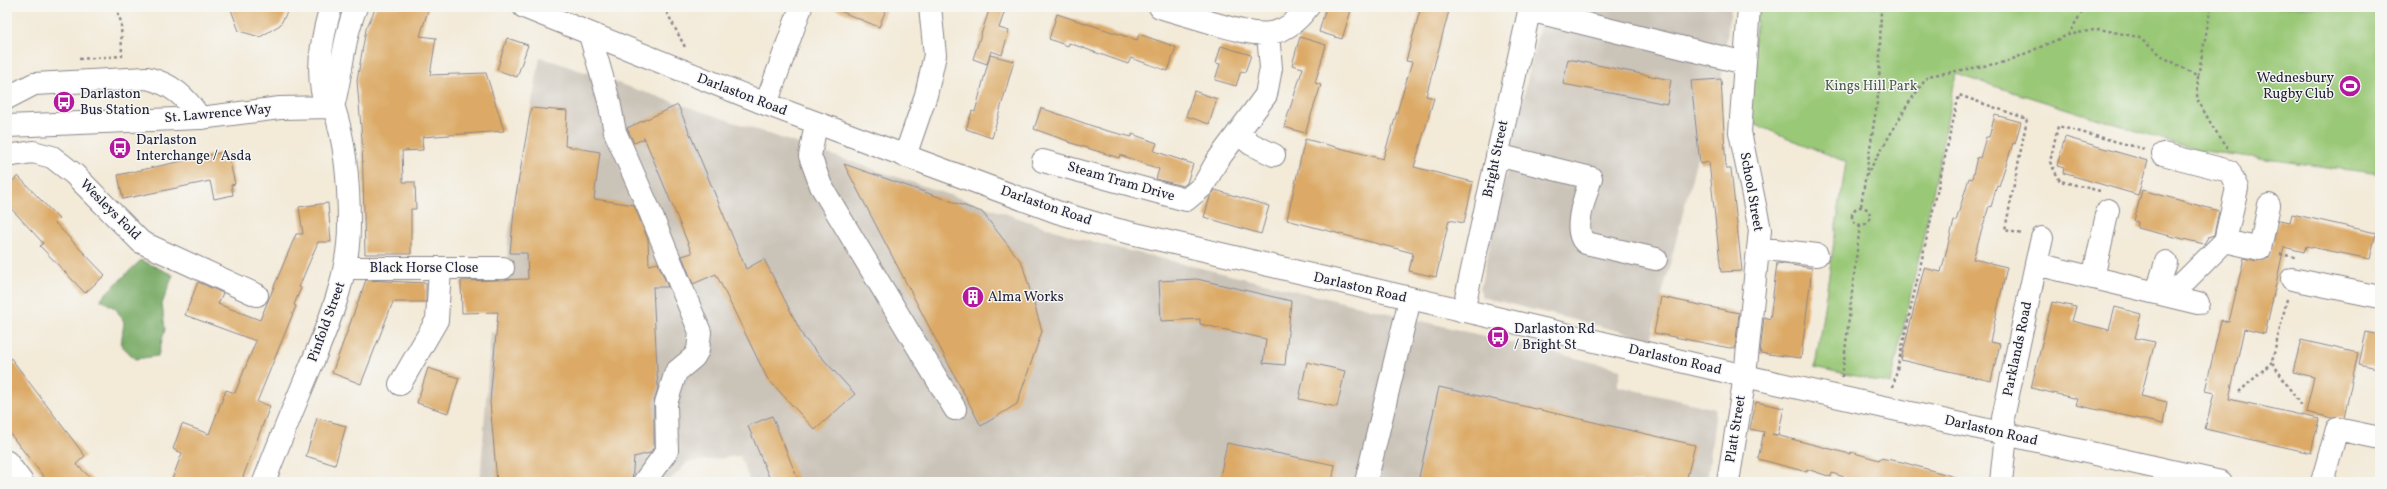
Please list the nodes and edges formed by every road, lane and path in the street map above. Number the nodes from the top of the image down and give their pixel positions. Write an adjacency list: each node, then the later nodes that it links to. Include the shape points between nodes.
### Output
1 (116, 7): 18 (path, via 121,22 122,56)
2 (356, 7): 24 (main road, via 349,25)
3 (524, 7): 16 (main road, Darlaston Road)
4 (664, 7): 21 (path)
5 (801, 7): 23 (main road)
6 (930, 7): 33 (main road, via 935,55 926,95)
7 (1160, 7): 15 (main road, via 1247,33)
8 (1308, 7): 15 (main road, via 1301,17 1289,26)
9 (1749, 7): 19 (main road, School Street)
10 (1881, 7): 36 (path, via 1879,90)
11 (2085, 7): 17 (path)
12 (2211, 7): 20 (path)
13 (1529, 8): 19 (main road); 31 (main road, Bright Street)
14 (327, 10): 24 (main road, via 320,69 322,93)
15 (1268, 34): 28 (main road, Steam Tram Drive, via 1271,68 1266,95)
16 (590, 35): 21 (main road, Darlaston Road); 73 (main road, via 615,132 700,332 698,350 694,357 676,372 666,403 667,451)
17 (2068, 35): 20 (path, via 2099,28 2138,37 2165,58); 36 (path, via 2006,62 1928,76 1908,104)
18 (76, 59)
19 (1745, 63): 43 (main road, School Street, via 1740,132 1760,230)
20 (2198, 76): 35 (path, via 2197,99 2227,146)
21 (703, 80): 23 (main road, Darlaston Road)
22 (7, 98): 25 (main road, via 34,84 146,78 178,91)
23 (766, 104): 26 (main road, Darlaston Road)
24 (334, 106): 25 (main road, St. Lawrence Way, via 280,108); 49 (main road, Pinfold Street, via 348,187 349,226)
25 (200, 118): 27 (main road, St. Lawrence Way)
26 (816, 123): 33 (main road, Darlaston Road); 67 (main road, via 810,156 821,186)
27 (7, 126)
28 (1238, 134): 30 (main road, via 1251,144); 34 (main road, Steam Tram Drive, via 1202,186 1186,200)
29 (2154, 152): 35 (main road); 39 (path, via 2058,126 2050,162 2060,181 2112,194)
30 (1274, 155)
31 (1497, 155): 46 (main road, via 1590,178 1578,229 1581,239 1586,243); 59 (main road, Bright Street)
32 (7, 156): 55 (main road, Wesleys Fold, via 33,152 52,157 74,174 141,242)
33 (905, 156): 57 (main road, Darlaston Road, via 1057,212 1118,230)
34 (1043, 161)
35 (2223, 170): 42 (main road, via 2229,171 2237,188)
36 (1866, 176): 38 (path)
37 (2269, 205): 44 (main road)
38 (1861, 206): 40 (path, via 1852,212 1852,218); 40 (path, via 1867,209 1870,219)
39 (2108, 210): 52 (main road)
40 (1860, 225): 64 (path)
41 (2042, 238): 48 (main road, Parklands Road); 66 (path, via 2005,230 2027,119 1959,94)
42 (2225, 241): 44 (main road); 54 (main road)
43 (1758, 248): 45 (main road); 61 (main road, School Street)
44 (2260, 249): 53 (path, via 2295,257)
45 (1816, 254)
46 (1656, 259)
47 (2166, 262): 54 (main road)
48 (2036, 264): 52 (main road); 68 (main road, Parklands Road, via 2003,418)
49 (345, 268): 50 (main road, Black Horse Close); 72 (main road, Pinfold Street, via 339,293 322,338)
50 (440, 268): 51 (main road, Black Horse Close); 62 (main road, via 437,320)
51 (504, 268)
52 (2093, 278): 54 (main road)
53 (2292, 280): 56 (main road); 60 (path)
54 (2164, 294): 58 (main road)
55 (257, 295)
56 (2380, 296)
57 (1410, 299): 59 (main road, Darlaston Road); 74 (main road)
58 (2198, 303)
59 (1462, 311): 61 (main road, Darlaston Road)
60 (2272, 362): 63 (path); 65 (path)
61 (1745, 376): 64 (main road, Darlaston Road); 75 (main road, Platt Street)
62 (400, 384)
63 (2239, 392)
64 (1840, 397): 66 (main road, Darlaston Road)
65 (2300, 406)
66 (1888, 408): 68 (main road, Darlaston Road)
67 (955, 409)
68 (2006, 435): 76 (main road, Parklands Road); 77 (main road, Darlaston Road)
69 (2380, 438): 78 (main road, via 2337,429)
70 (7, 462): 71 (main road)
71 (22, 482)
72 (264, 482)
73 (644, 482)
74 (1366, 482)
75 (1728, 482)
76 (2001, 482)
77 (2221, 482)
78 (2322, 482)

